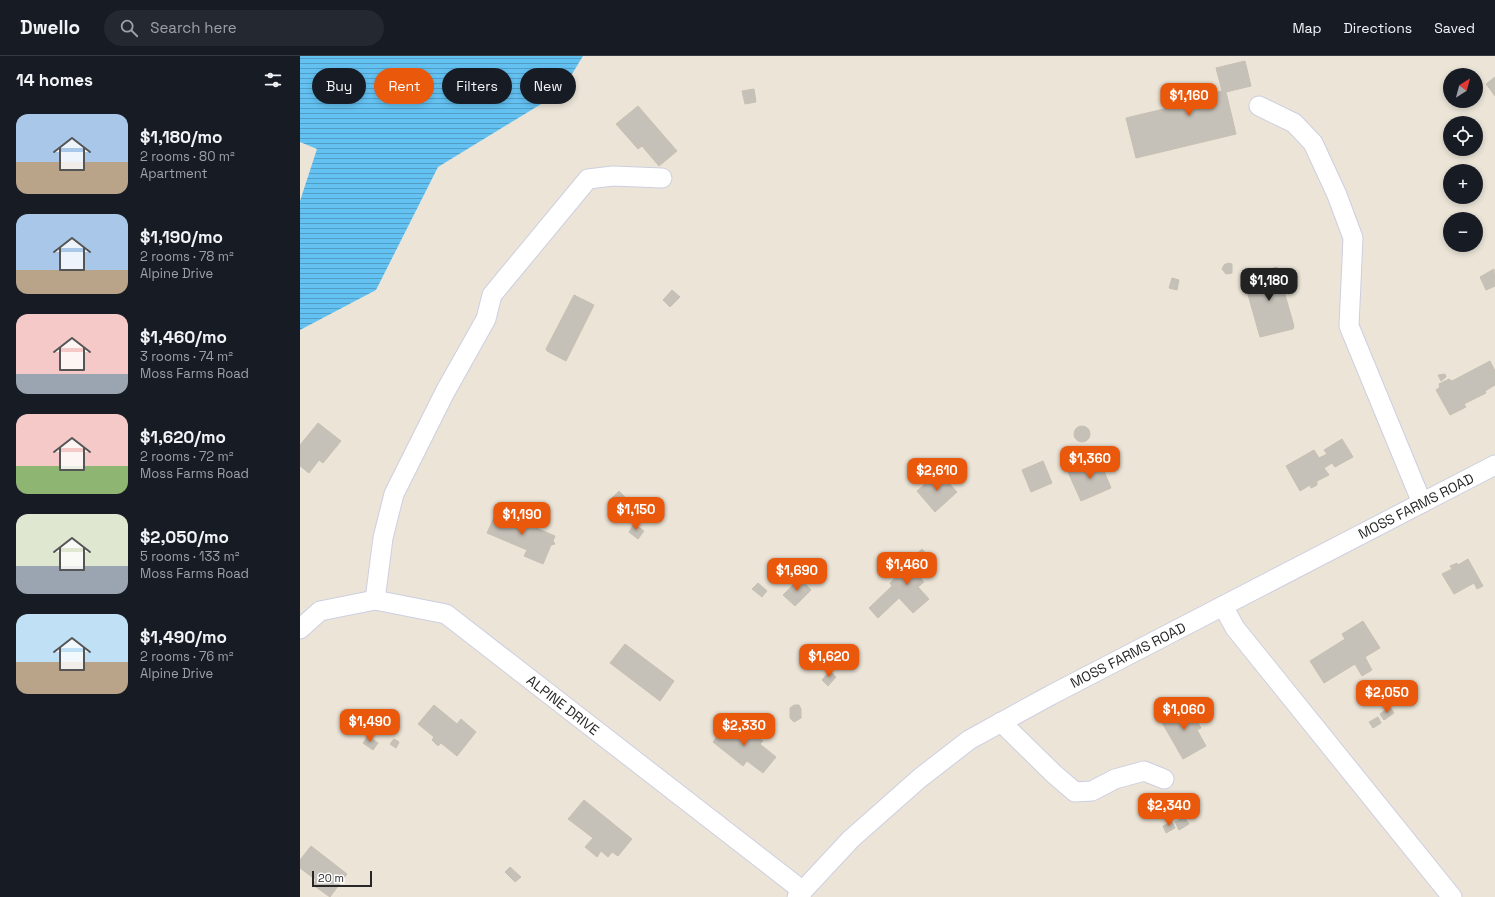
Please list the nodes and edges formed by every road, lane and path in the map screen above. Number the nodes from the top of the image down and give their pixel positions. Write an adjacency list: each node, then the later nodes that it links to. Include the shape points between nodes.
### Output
1 (1259, 106): 4 (street, via 1294,122 1313,143 1337,195 1353,238 1349,326)
2 (662, 178): 5 (street, via 613,176 588,179 492,295 486,319 445,392 394,494 383,538)
3 (1495, 465): 4 (street, MOSS FARMS ROAD)
4 (1422, 503): 6 (street, MOSS FARMS ROAD)
5 (375, 600): 7 (street, ALPINE DRIVE, via 320,611); 10 (street, ALPINE DRIVE, via 446,614)
6 (1223, 606): 8 (street, MOSS FARMS ROAD); 11 (street, via 1235,628)
7 (300, 629)
8 (1001, 722): 9 (street, via 1076,792 1092,791 1115,779 1144,771); 10 (street, MOSS FARMS ROAD, via 969,740 920,778 851,839)
9 (1164, 779)
10 (800, 894)
11 (1452, 897)

